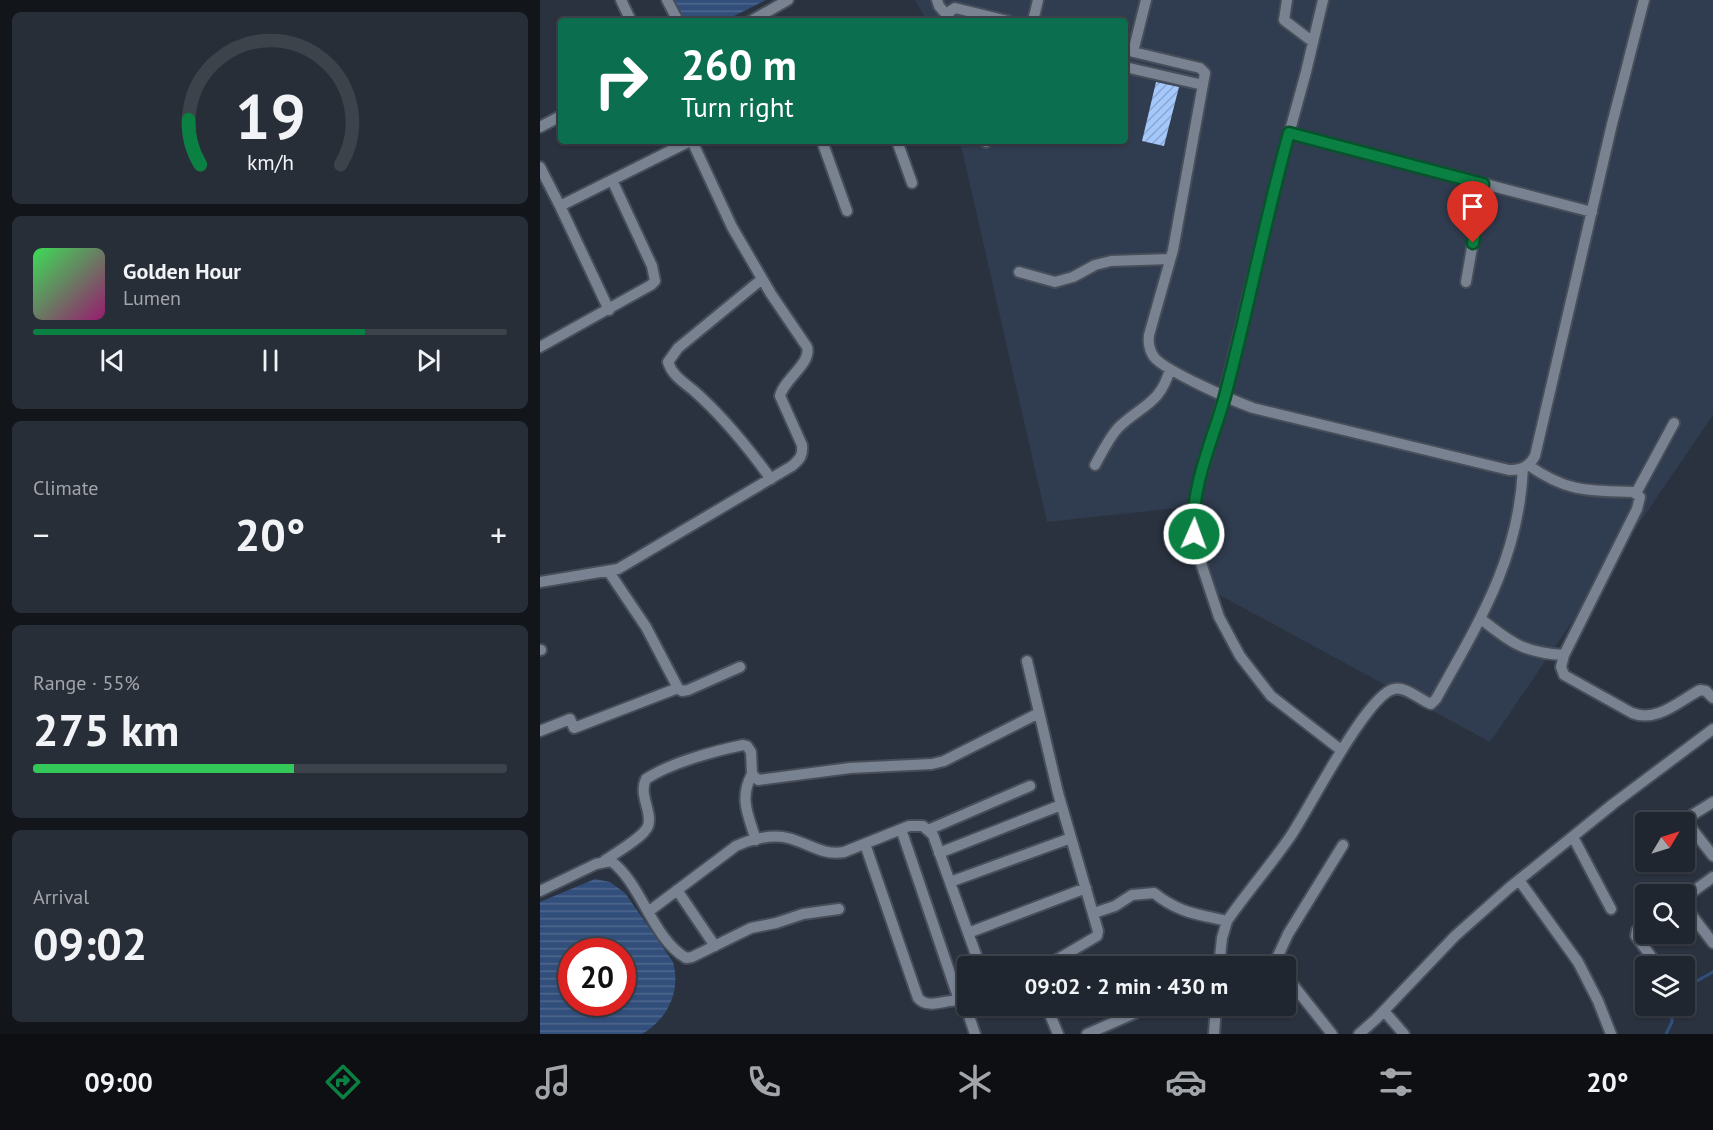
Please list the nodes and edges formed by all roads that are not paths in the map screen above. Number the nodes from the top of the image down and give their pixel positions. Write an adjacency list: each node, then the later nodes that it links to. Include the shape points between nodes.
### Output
1 (621, 0): 11 (street)
2 (667, 0): 12 (street)
3 (788, 0): 13 (street)
4 (937, 0): 10 (street)
5 (1038, 0): 15 (street)
6 (1146, 0): 17 (street)
7 (1287, 0): 16 (street, via 1284,20)
8 (1323, 0): 16 (street)
9 (1644, 0): 33 (street)
10 (949, 17): 14 (street, via 955,8)
11 (630, 18)
12 (676, 18)
13 (756, 18)
14 (996, 18)
15 (1034, 18)
16 (1313, 42): 22 (street)
17 (1129, 51): 19 (street, via 1203,69)
18 (1128, 68): 19 (street)
19 (1203, 85): 34 (street)
20 (558, 118): 21 (street)
21 (540, 127)
22 (1289, 133): 30 (street); 41 (street)
23 (685, 144): 28 (street)
24 (692, 144): 36 (street)
25 (823, 144): 32 (street)
26 (898, 144): 29 (street)
27 (540, 167): 31 (street)
28 (612, 180): 31 (street); 38 (street, via 652,266 655,281)
29 (912, 183)
30 (1483, 184): 33 (street); 37 (street)
31 (560, 206): 38 (street)
32 (847, 211)
33 (1592, 212): 44 (street, via 1535,456)
34 (1170, 259): 35 (street, via 1111,261 1055,282); 40 (street, via 1149,342 1154,356)
35 (1019, 272)
36 (762, 279): 45 (street, via 809,352 780,396 803,453 792,466); 45 (street, via 678,348 668,362 675,375 733,428)
37 (1466, 282)
38 (609, 310): 39 (street)
39 (540, 347)
40 (1170, 369): 41 (street); 43 (street, via 1158,395 1117,430)
41 (1224, 396): 44 (street, via 1285,417 1509,470); 59 (street, via 1194,505 1198,554 1219,617 1250,671 1271,696)
42 (1674, 423): 46 (street)
43 (1095, 465)
44 (1526, 466): 46 (street, via 1578,490); 49 (street, via 1517,525 1504,568)
45 (771, 478): 47 (street, via 626,566)
46 (1636, 493): 50 (street, via 1640,500 1637,509)
47 (609, 572): 48 (street); 53 (street, via 646,627)
48 (540, 582)
49 (1480, 619): 50 (street, via 1522,648); 59 (street, via 1434,702 1392,689 1371,709)
50 (1564, 655): 54 (street, via 1564,675 1639,715 1654,716 1702,690)
51 (1027, 661): 56 (street)
52 (740, 667): 53 (street, via 688,690)
53 (678, 688): 58 (street, via 574,728 570,719)
54 (1713, 698): 55 (street)
55 (1713, 703)
56 (1039, 713): 60 (street, via 932,764 850,768 765,780); 63 (street)
57 (1713, 729): 68 (street)
58 (540, 731)
59 (1341, 750): 88 (street, via 1291,836)
60 (752, 774): 70 (street, via 745,802); 75 (street, via 751,752 743,745 654,773 643,785 648,826)
61 (1030, 786): 66 (street)
62 (1713, 802): 64 (street)
63 (1061, 805): 69 (street); 73 (street)
64 (1695, 813)
65 (901, 829): 66 (street, via 916,825); 71 (street); 97 (street)
66 (928, 830): 73 (street)
67 (1695, 835): 74 (street)
68 (1573, 837): 77 (street); 84 (street)
69 (1071, 838): 78 (street); 79 (street)
70 (756, 840): 71 (street, via 790,838 836,854); 80 (street, via 736,846)
71 (865, 844): 98 (street, via 918,998 928,1004)
72 (1343, 845): 95 (street)
73 (939, 853): 78 (street)
74 (1713, 856)
75 (604, 861): 82 (street); 85 (street, via 615,865)
76 (1713, 877): 81 (street)
77 (1520, 880): 99 (street, via 1455,936); 111 (street, via 1578,962)
78 (950, 882): 89 (street)
79 (1086, 888): 86 (street); 89 (street)
80 (676, 890): 85 (street); 91 (street)
81 (1695, 890)
82 (540, 891)
83 (839, 909): 91 (street, via 751,928)
84 (1611, 909)
85 (648, 912): 91 (street, via 672,948 686,958)
86 (1094, 913): 88 (street, via 1132,895 1154,893 1184,911); 93 (street, via 1097,936)
87 (1695, 919): 90 (street)
88 (1227, 921): 94 (street)
89 (968, 933): 92 (street)
90 (1713, 943)
91 (715, 945)
92 (976, 956)
93 (1063, 956)
94 (1220, 956)
95 (1278, 956)
96 (1296, 989): 108 (street)
97 (957, 994)
98 (957, 1000)
99 (1384, 1011): 109 (street); 110 (street)
100 (970, 1016): 104 (street)
101 (1051, 1016): 105 (street)
102 (1128, 1016): 106 (street)
103 (1215, 1016): 107 (street)
104 (975, 1034)
105 (1058, 1034)
106 (1087, 1034)
107 (1214, 1034)
108 (1332, 1034)
109 (1359, 1034)
110 (1404, 1034)
111 (1611, 1034)

